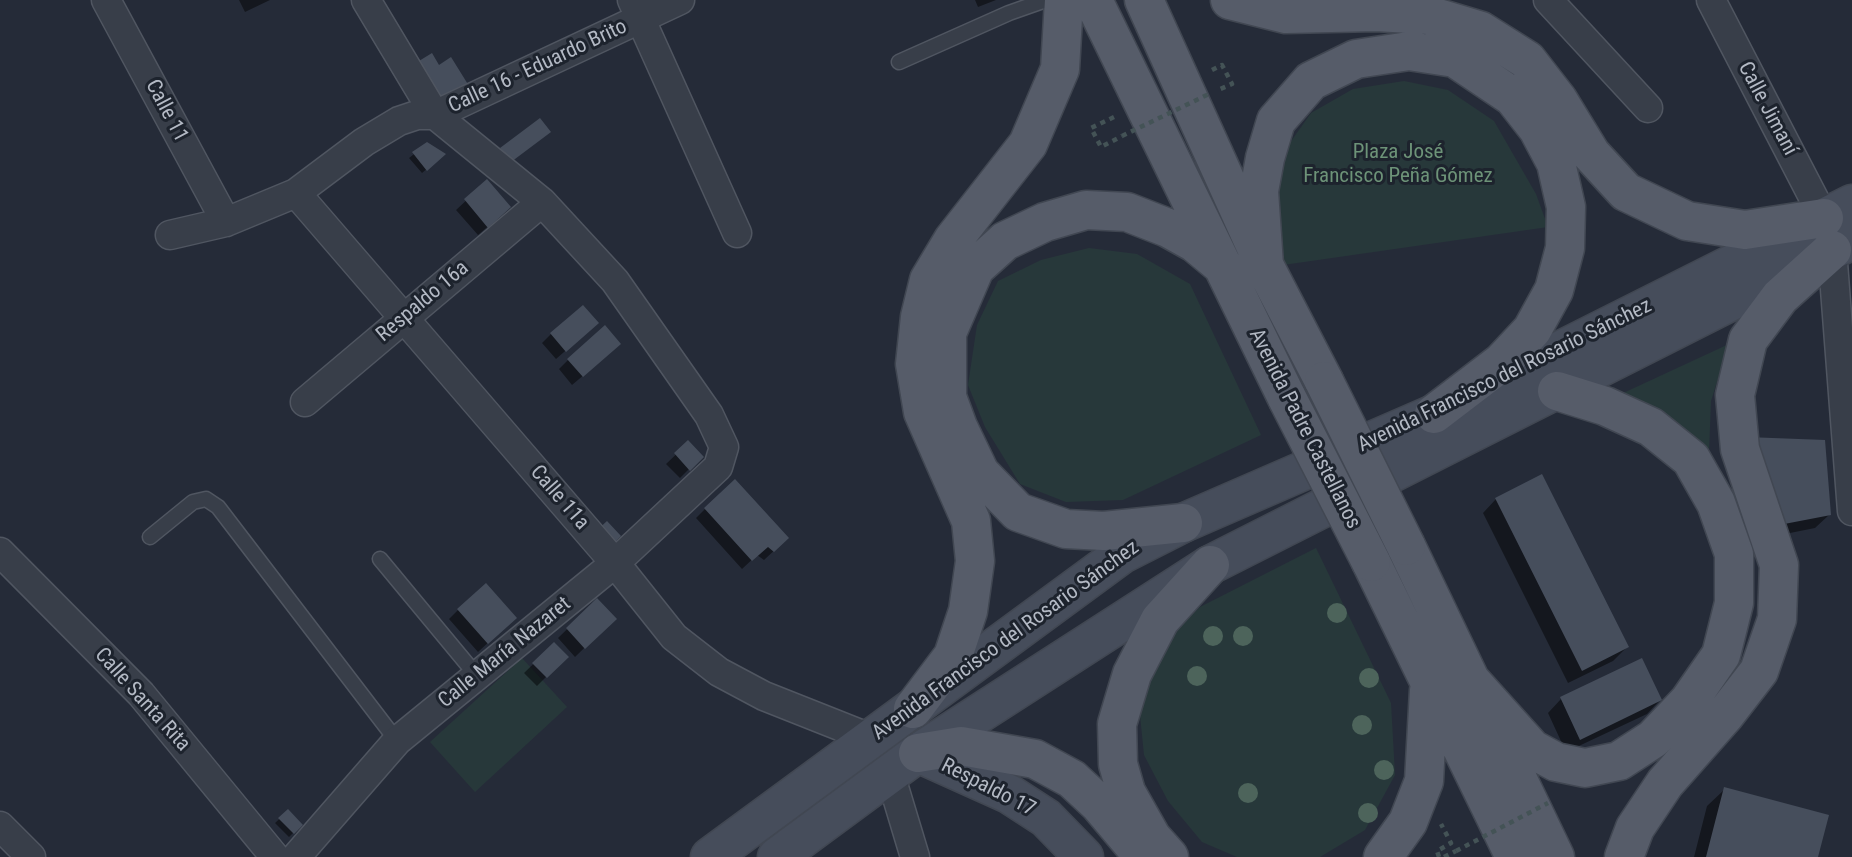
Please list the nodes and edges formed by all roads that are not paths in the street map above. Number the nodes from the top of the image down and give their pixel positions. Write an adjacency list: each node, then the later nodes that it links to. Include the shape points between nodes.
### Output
1 (106, 0): 17 (street, Calle 11)
2 (366, 0): 14 (street)
3 (680, 0): 11 (street, Calle 16 - Eduardo Brito)
4 (1046, 0): 12 (lane)
5 (1064, 0): 37 (main road, via 1059,69 1028,144 953,240 929,280 920,317 915,365 923,412 971,521 975,561 968,611 953,656)
6 (1093, 0): 22 (main road, Avenida Padre Castellanos)
7 (1144, 0): 21 (main road, Avenida Padre Castellanos)
8 (1230, 0): 18 (main road, via 1286,14 1428,16 1481,31 1527,60 1591,154 1626,192 1686,221 1745,230)
9 (1548, 0): 13 (street)
10 (1711, 0): 18 (street, Calle Jimaní)
11 (636, 9): 14 (street, Calle 16 - Eduardo Brito); 19 (street)
12 (899, 62)
13 (1648, 108)
14 (435, 115): 15 (street, Calle 16 - Eduardo Brito, via 399,121); 16 (street)
15 (296, 193): 17 (street, Calle 16 - Eduardo Brito); 23 (street, Calle 11a)
16 (542, 202): 23 (street, Respaldo 16a); 32 (street, Calle María Nazaret, via 615,281 709,415 724,447 718,467)
17 (226, 222): 20 (street, Calle 16 - Eduardo Brito)
18 (1840, 228): 24 (main road, Avenida Francisco del Rosario Sánchez); 26 (main road, Avenida Francisco del Rosario Sánchez); 27 (street); 54 (main road, via 1748,340 1735,395 1740,449 1779,565 1777,619 1759,671 1665,783 1635,828)
19 (737, 233)
20 (170, 235)
21 (1264, 265): 26 (main road, via 1259,191 1265,158 1276,121 1311,81 1356,59 1409,51 1455,58 1513,97 1556,163 1566,207 1566,248 1554,290 1532,330 1502,362); 35 (main road, Avenida Padre Castellanos, bridge)
22 (1224, 267): 28 (main road, via 1168,228 1127,212 1086,210 1005,241 975,268 947,333 947,397 958,427 980,473 1018,512 1066,529 1104,531); 36 (main road, Avenida Padre Castellanos, bridge)
23 (404, 318): 25 (street, Respaldo 16a); 32 (street, Calle 11a)
24 (1557, 391): 33 (main road, Avenida Francisco del Rosario Sánchez); 35 (main road, via 1651,427 1691,459 1716,503 1734,554 1734,603 1721,655 1689,701 1653,739 1619,761 1585,768 1556,762 1532,749)
25 (304, 402)
26 (1434, 414): 28 (main road, Avenida Francisco del Rosario Sánchez)
27 (1852, 510)
28 (1182, 523): 37 (main road, Avenida Francisco del Rosario Sánchez, via 1122,554)
29 (150, 537): 39 (lane, via 193,502 206,499 218,507)
30 (0, 552): 43 (street, Calle Santa Rita, via 141,694)
31 (380, 559): 34 (lane)
32 (615, 563): 34 (street, Calle María Nazaret); 38 (street, Calle 11a, via 674,637 719,672 764,696)
33 (1210, 565): 40 (main road, Avenida Francisco del Rosario Sánchez); 50 (main road, via 1160,621 1132,674 1117,724 1118,764 1126,793 1152,838)
34 (477, 676): 39 (street, Calle María Nazaret)
35 (1470, 680): 53 (main road, Avenida Padre Castellanos)
36 (1429, 684): 51 (main road, via 1424,781 1408,822); 52 (main road, Avenida Padre Castellanos)
37 (913, 709): 38 (main road, Avenida Francisco del Rosario Sánchez)
38 (870, 738): 45 (main road, Avenida Francisco del Rosario Sánchez)
39 (397, 741): 44 (street, Calle María Nazaret)
40 (904, 764): 46 (main road, Avenida Francisco del Rosario Sánchez); 47 (street); 48 (main road, Respaldo 17, via 1009,794 1046,818); 49 (main road, via 961,746 1035,760 1072,779)
41 (2, 833): 42 (street)
42 (31, 857)
43 (275, 857)
44 (296, 857)
45 (710, 857)
46 (777, 857)
47 (915, 857)
48 (1084, 857)
49 (1143, 857)
50 (1169, 857)
51 (1383, 857)
52 (1515, 857)
53 (1555, 857)
54 (1624, 857)

